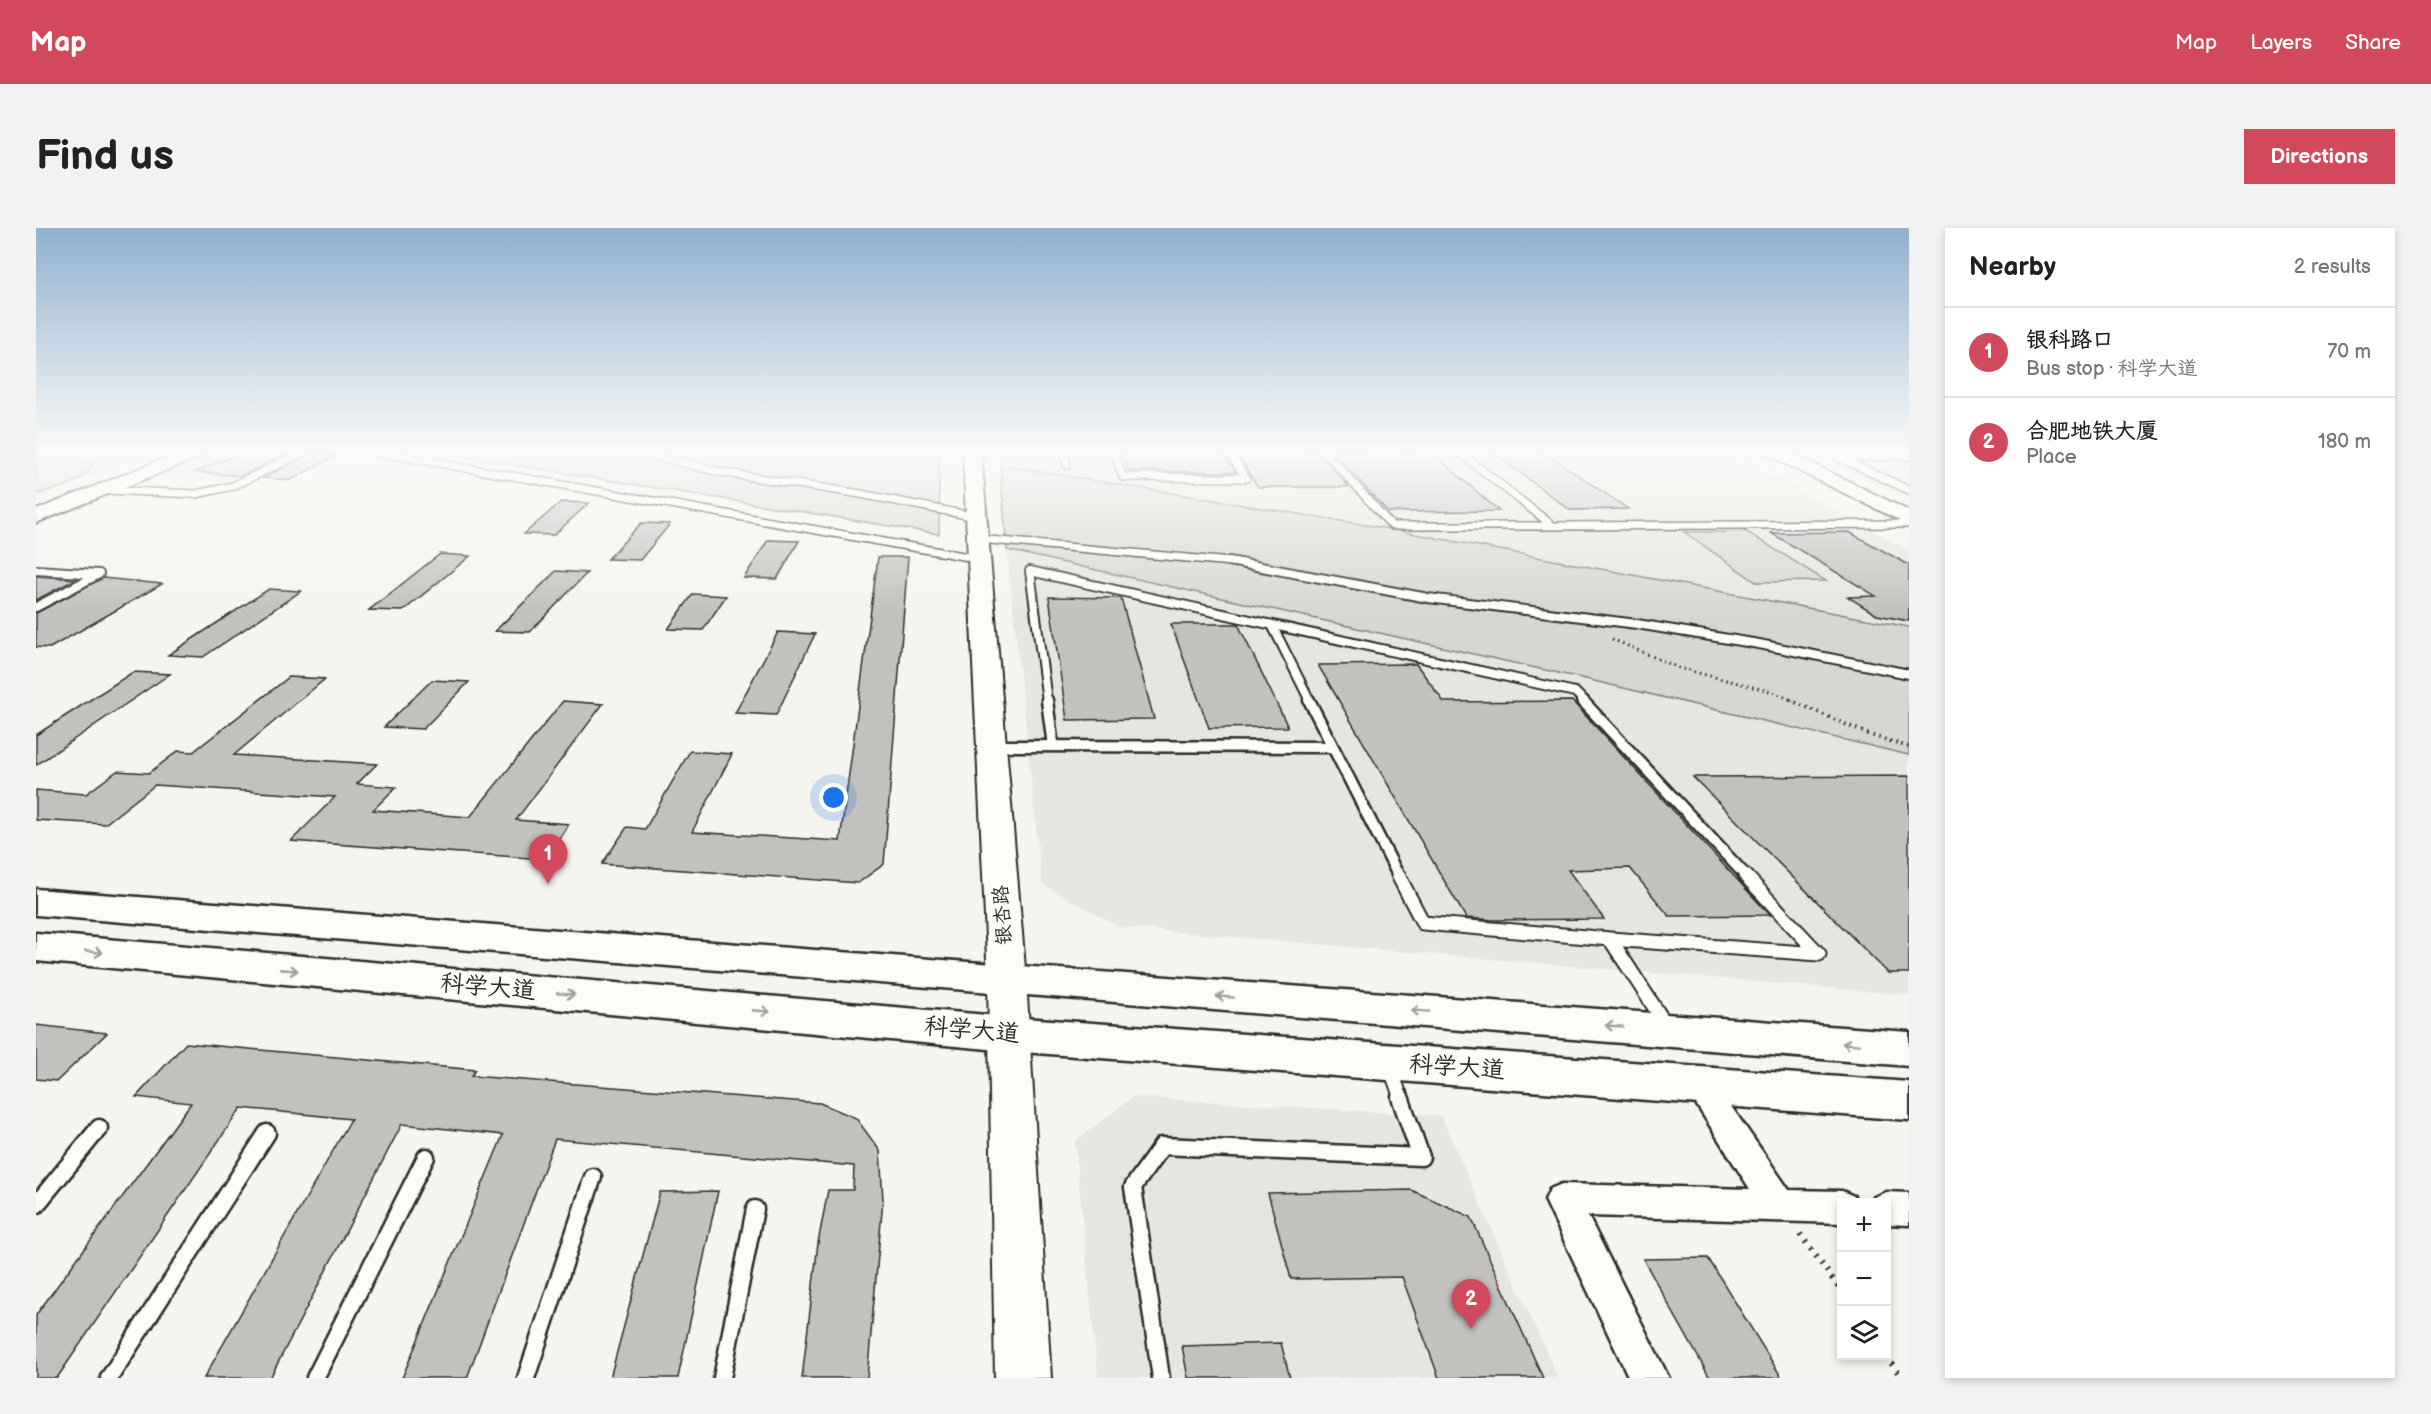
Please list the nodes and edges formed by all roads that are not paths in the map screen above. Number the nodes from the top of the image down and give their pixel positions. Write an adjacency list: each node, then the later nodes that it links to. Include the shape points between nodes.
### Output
1 (65, 506): 8 (street)
2 (753, 506): 12 (lane)
3 (915, 506): 12 (lane, via 953,514)
4 (976, 506): 12 (street, 银杏路)
5 (1374, 506): 11 (lane, via 1392,526)
6 (1528, 506): 11 (lane)
7 (1882, 506): 9 (street)
8 (36, 517)
9 (1909, 519)
10 (1909, 524): 11 (lane)
11 (1554, 526)
12 (979, 538): 16 (lane, via 1239,562 1428,598 1759,644); 17 (street, 银杏路)
13 (36, 570): 14 (lane, via 99,574)
14 (36, 607)
15 (1272, 625): 18 (lane, via 1030,571); 19 (lane); 21 (lane, via 1575,692 1819,954)
16 (1909, 674)
17 (992, 746): 18 (lane); 23 (street, 银杏路)
18 (1053, 746): 19 (lane)
19 (1333, 747): 21 (lane, via 1423,923)
20 (36, 902): 23 (main road)
21 (1610, 939): 24 (lane)
22 (36, 947): 25 (main road, 科学大道, one-way to 25)
23 (1007, 980): 24 (main road, one-way to 23); 25 (street, 银杏路)
24 (1669, 1030): 26 (main road, one-way to 24)
25 (1010, 1034): 27 (main road, 科学大道); 44 (street, 银杏路)
26 (1909, 1049)
27 (1388, 1062): 28 (main road, 科学大道); 45 (lane, via 1421,1156 1162,1146 1138,1179 1133,1187)
28 (1699, 1085): 29 (main road, 科学大道); 35 (street)
29 (1909, 1101)
30 (99, 1128): 34 (lane)
31 (267, 1133): 40 (lane)
32 (426, 1156): 41 (lane)
33 (593, 1177): 42 (lane)
34 (36, 1205)
35 (1780, 1205): 36 (street); 46 (street, via 1562,1200)
36 (1837, 1207)
37 (1891, 1208): 39 (street)
38 (755, 1209): 43 (lane)
39 (1909, 1209)
40 (110, 1378)
41 (315, 1378)
42 (526, 1378)
43 (722, 1378)
44 (1023, 1378)
45 (1161, 1378)
46 (1649, 1378)

